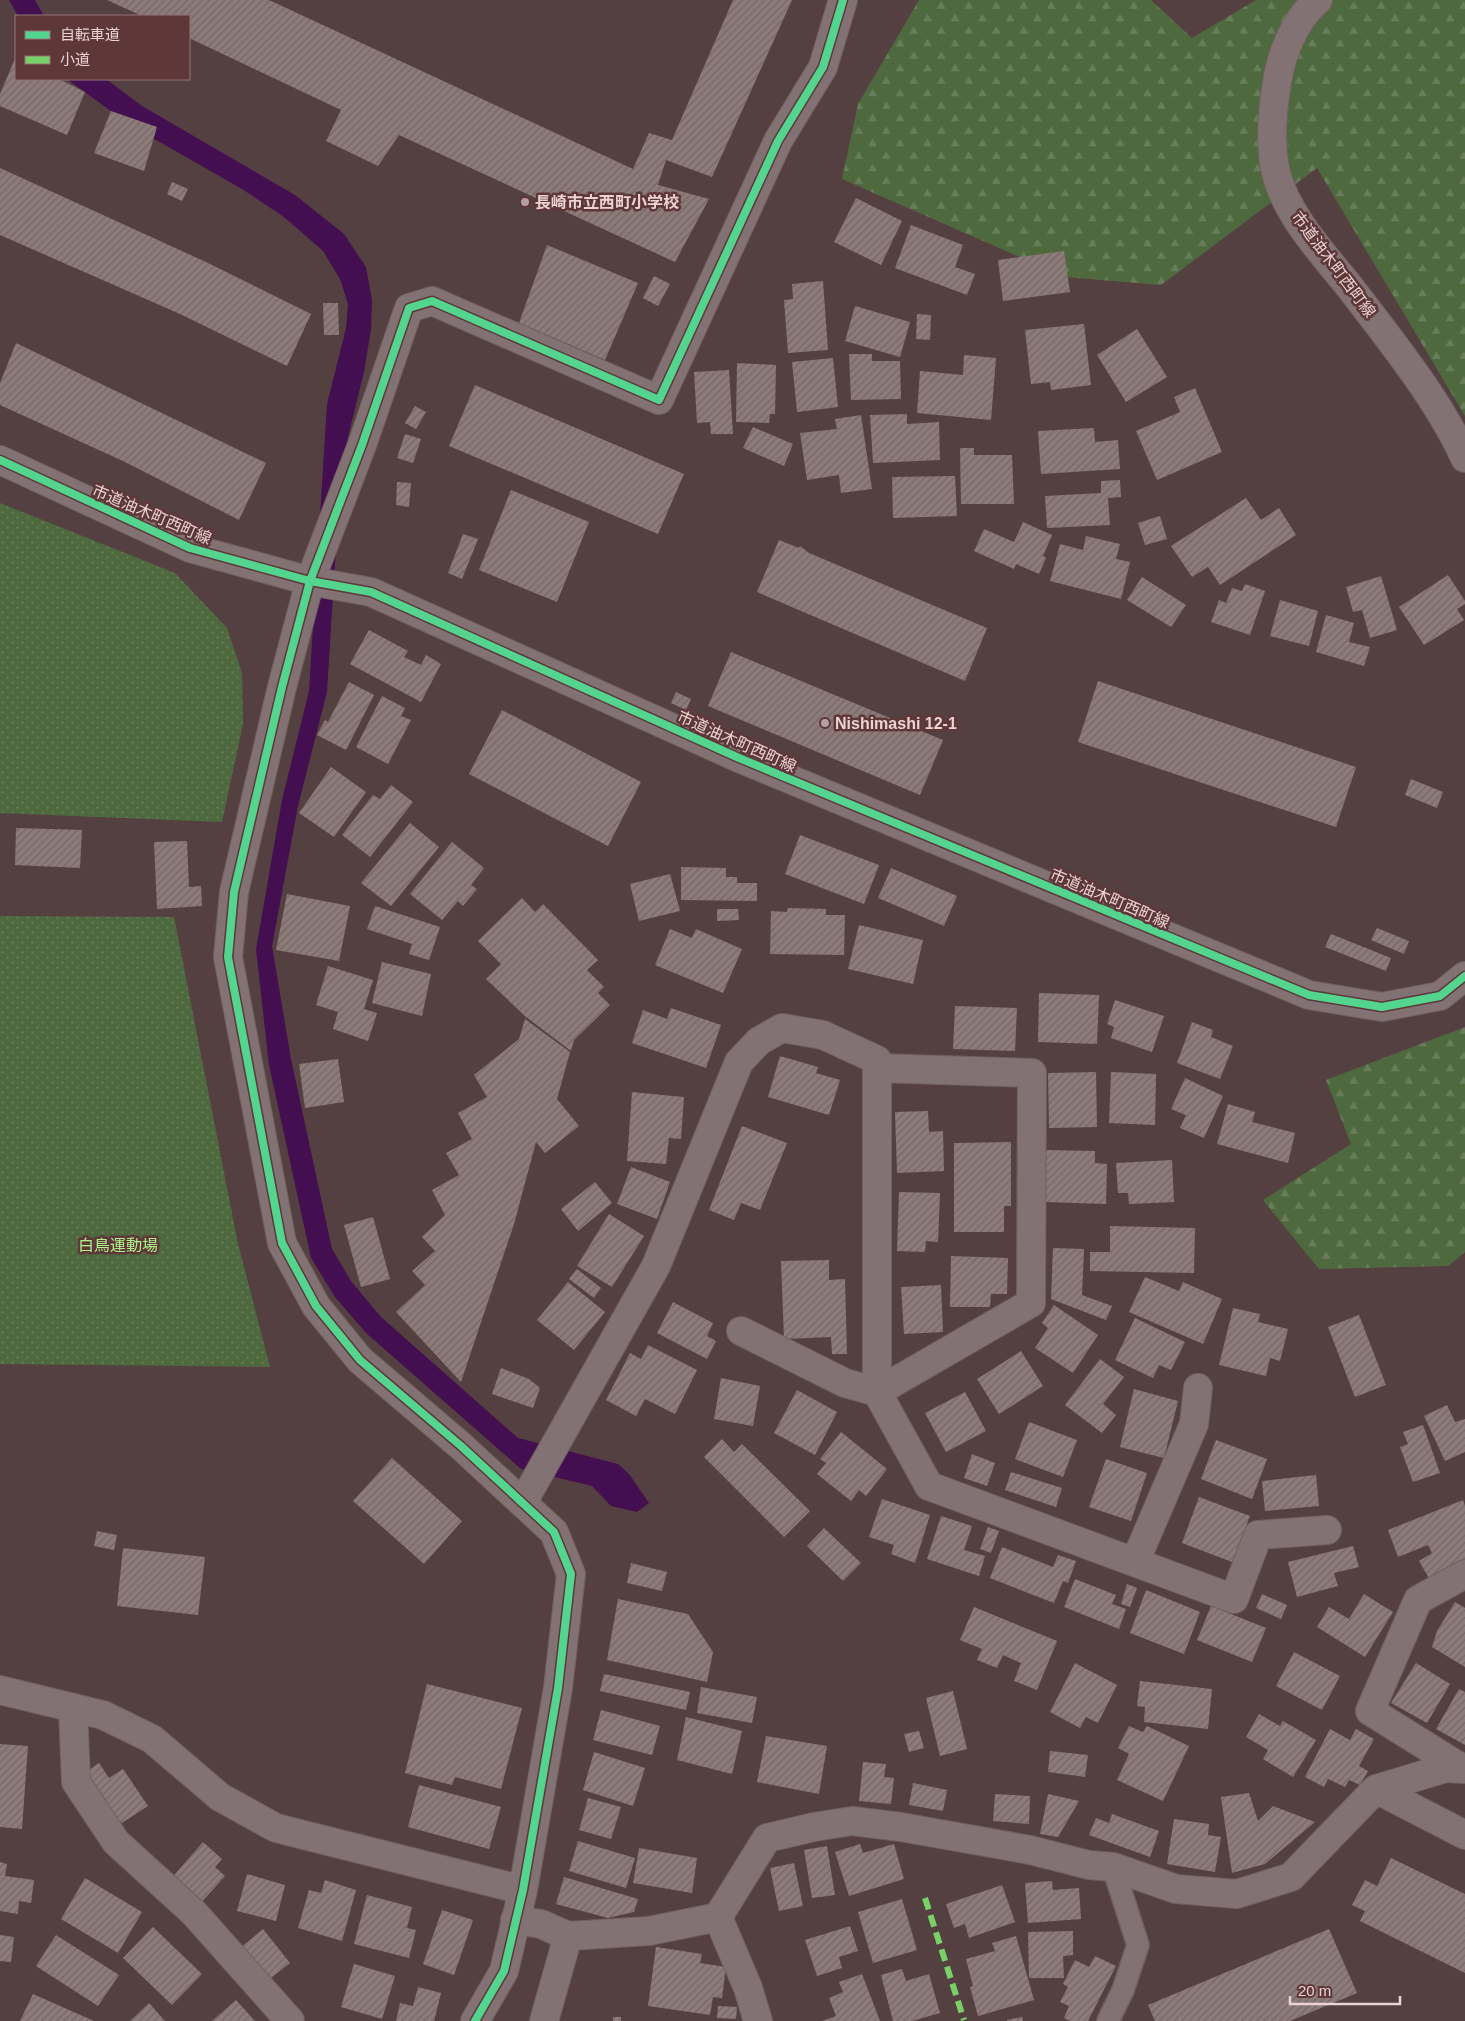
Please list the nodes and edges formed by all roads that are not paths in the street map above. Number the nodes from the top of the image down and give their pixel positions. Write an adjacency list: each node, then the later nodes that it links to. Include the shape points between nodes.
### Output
1 (843, 0): 5 (street, via 823,67 778,141 659,400 432,301 409,308 362,445)
2 (1318, 0): 3 (street, 市道油木町西町線, via 1306,10 1280,60 1271,118 1276,173 1297,221 1381,328 1453,432)
3 (1465, 458)
4 (0, 460): 5 (street, 市道油木町西町線, via 190,548)
5 (310, 581): 6 (street, 市道油木町西町線, via 372,592 739,758 1309,995 1382,1007 1440,996); 11 (street, via 234,892 228,957 282,1243 316,1306 360,1360)
6 (1465, 976)
7 (878, 1068): 10 (street); 10 (street, via 1032,1073 1032,1083 1030,1302); 11 (street, via 877,1060 823,1035 782,1028 759,1041 738,1062 656,1266)
8 (741, 1331): 10 (street, via 844,1382)
9 (1198, 1388): 13 (street, via 1194,1424)
10 (877, 1392): 13 (street, via 929,1486)
11 (523, 1502): 21 (street, via 554,1532 571,1574 558,1688)
12 (1327, 1530): 13 (street, via 1258,1535 1234,1599)
13 (1135, 1562)
14 (1465, 1574): 17 (street, via 1418,1600 1370,1711)
15 (0, 1690): 16 (street)
16 (73, 1708): 21 (street, via 103,1715 152,1739 220,1797 276,1828); 26 (street, via 76,1782 116,1842 194,1913)
17 (1464, 1769): 18 (street, via 1446,1768)
18 (1376, 1789): 19 (street); 20 (street, via 1291,1877 1237,1894 1176,1889)
19 (1465, 1835)
20 (1113, 1867): 22 (street, via 1089,1865 1030,1850 902,1827 852,1821 814,1826 767,1838); 31 (lane, via 1138,1946 1124,1990)
21 (523, 1890): 23 (street)
22 (718, 1917): 24 (street, via 648,1931); 25 (street)
23 (515, 1920): 24 (street, via 541,1924); 27 (street, via 504,1971)
24 (568, 1936): 28 (street)
25 (748, 1988): 29 (street); 30 (street)
26 (290, 2021)
27 (475, 2021)
28 (544, 2021)
29 (752, 2021)
30 (758, 2021)
31 (1108, 2021)

